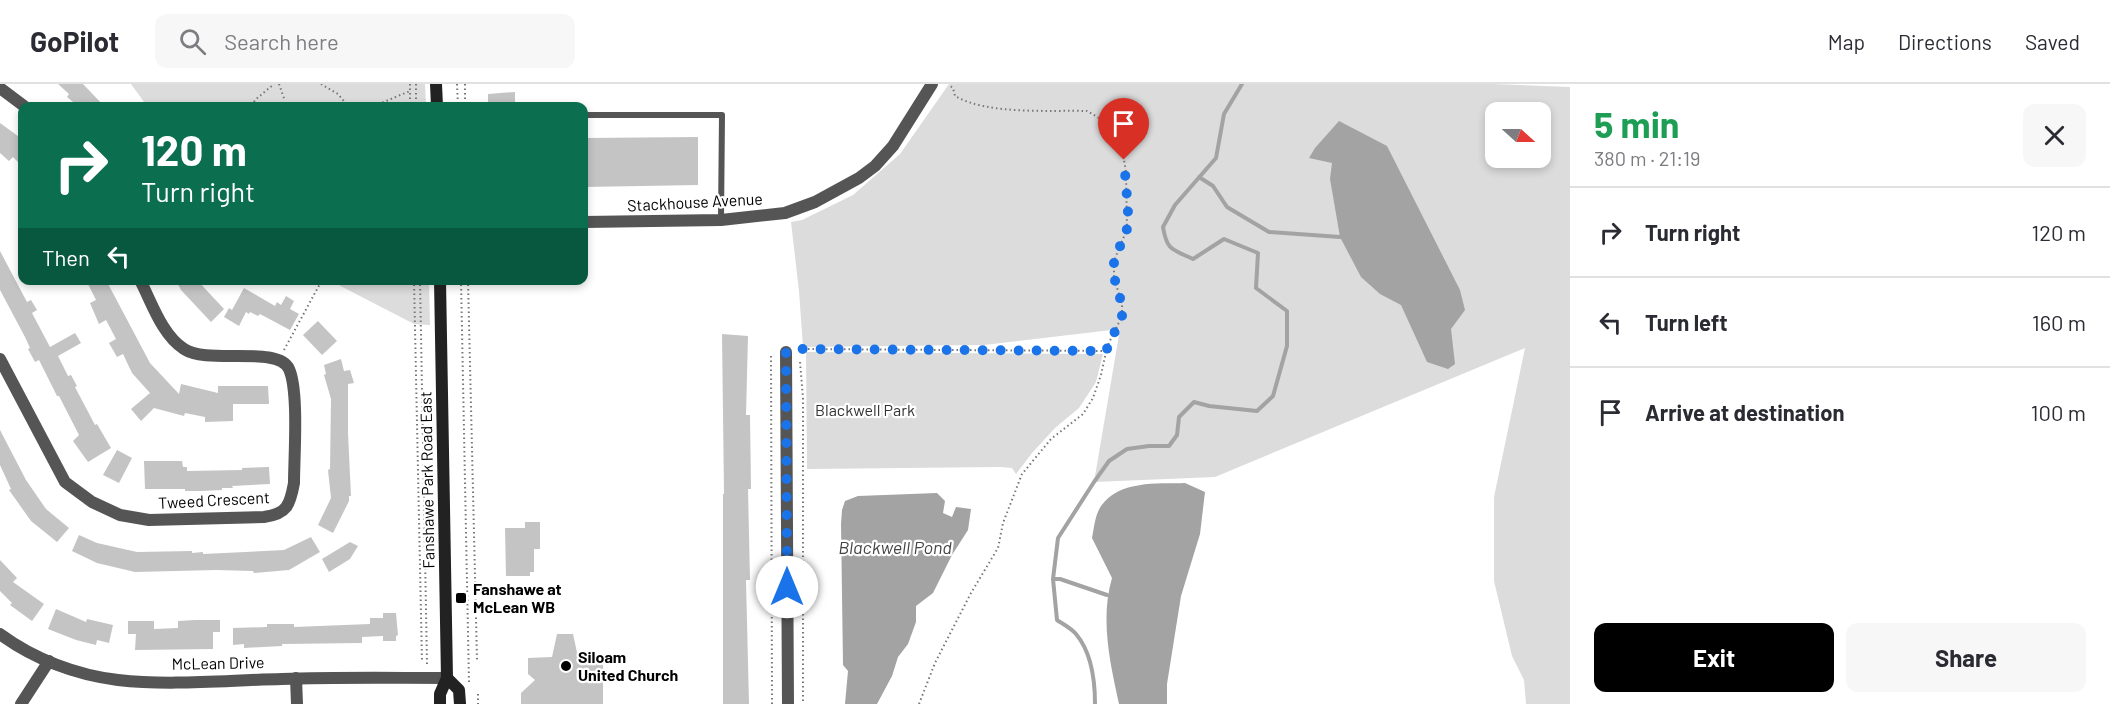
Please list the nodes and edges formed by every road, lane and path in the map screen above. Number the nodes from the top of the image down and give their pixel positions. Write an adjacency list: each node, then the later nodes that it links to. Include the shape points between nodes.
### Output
1 (274, 84): 15 (path)
2 (279, 84): 13 (path)
3 (321, 84): 16 (path)
4 (410, 84): 12 (path)
5 (416, 84): 19 (path)
6 (436, 84): 20 (main road)
7 (458, 84): 21 (path)
8 (465, 84): 22 (path)
9 (932, 84): 24 (street, Stackhouse Avenue, via 893,146 859,178 815,202 784,213)
10 (949, 85): 33 (path, via 955,96 973,104 1006,110 1087,111 1111,125 1122,148 1128,210 1127,229 1114,261 1122,316)
11 (0, 88): 14 (street)
12 (410, 91): 17 (path); 18 (path)
13 (285, 101)
14 (19, 102)
15 (254, 102)
16 (345, 102)
17 (384, 102)
18 (410, 102)
19 (416, 102)
20 (437, 102)
21 (458, 102)
22 (465, 102)
23 (588, 115): 24 (lane, via 722,115)
24 (722, 220): 25 (street, Stackhouse Avenue)
25 (588, 222)
26 (143, 285): 37 (street, via 165,329 185,350 207,356)
27 (319, 285): 37 (path)
28 (414, 285): 41 (path)
29 (420, 285): 43 (path)
30 (440, 285): 44 (main road, Fanshawe Park Road East)
31 (461, 285): 45 (path)
32 (468, 285): 39 (path)
33 (1106, 351): 34 (path); 55 (path, via 1093,399 1083,414 1051,439 1022,474 998,548 960,613)
34 (786, 352): 52 (path, via 771,356); 53 (street)
35 (0, 359): 37 (street, Tweed Crescent, via 65,482 92,502 120,515 149,519 264,517 285,510 294,483 294,386 288,367)
36 (800, 359): 54 (path)
37 (279, 360)
38 (0, 634): 40 (street, McLean Drive)
39 (477, 660)
40 (49, 662): 42 (street, McLean Drive, via 118,680); 47 (street)
41 (422, 662)
42 (296, 678): 43 (street, McLean Drive); 48 (street)
43 (428, 678): 44 (street, McLean Drive)
44 (447, 678): 49 (main road, Fanshawe Park Road East); 50 (main road, Fanshawe Park Road East, via 459,690)
45 (469, 686)
46 (478, 694): 51 (path)
47 (21, 704)
48 (297, 704)
49 (440, 704)
50 (460, 704)
51 (478, 704)
52 (772, 704)
53 (788, 704)
54 (803, 704)
55 (919, 704)

